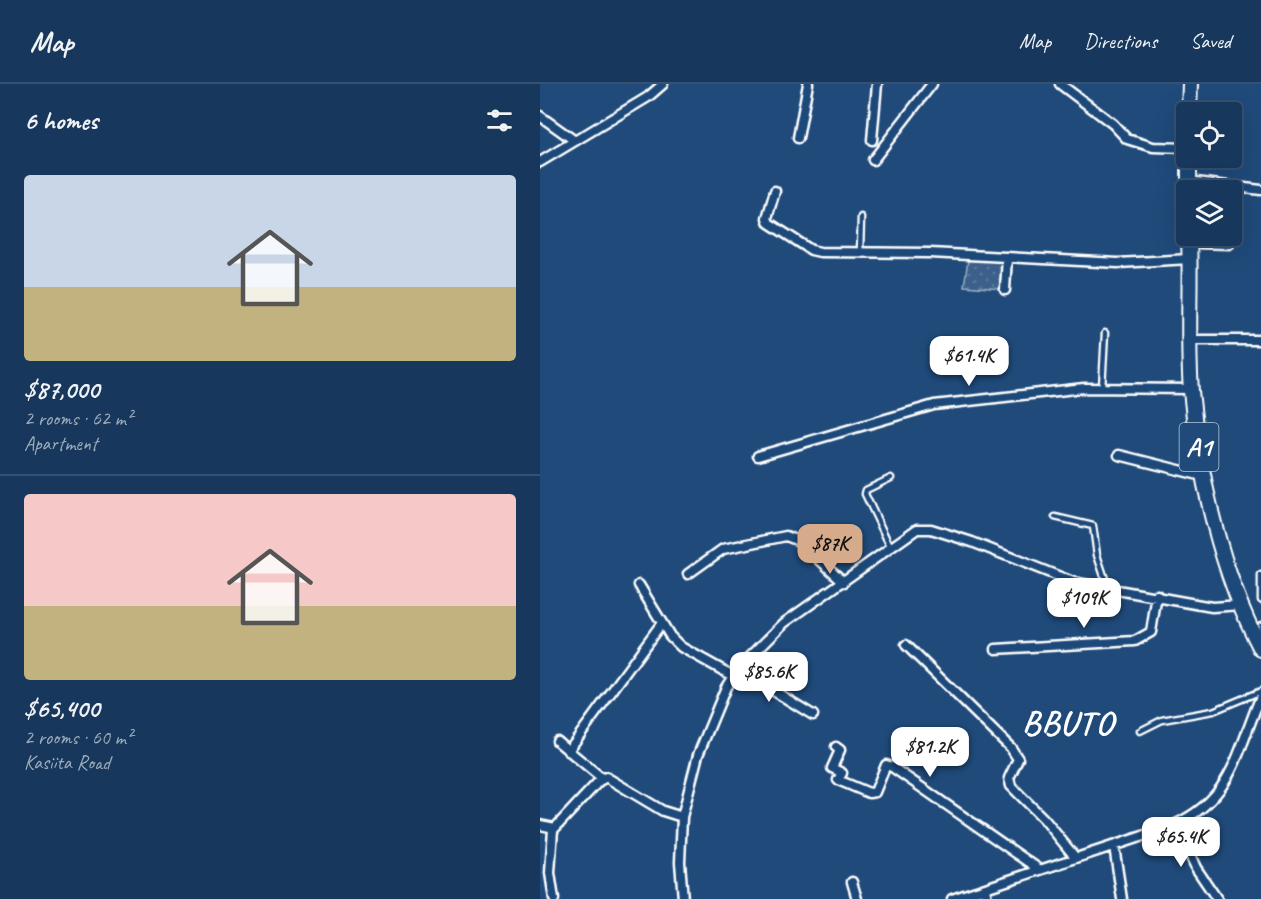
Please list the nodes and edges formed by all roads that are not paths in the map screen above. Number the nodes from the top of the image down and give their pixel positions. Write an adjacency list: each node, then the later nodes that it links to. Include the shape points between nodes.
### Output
1 (663, 84): 11 (street)
2 (808, 84): 9 (street)
3 (877, 84): 10 (street)
4 (932, 84): 13 (street)
5 (1060, 84): 12 (street, via 1128,139 1153,147)
6 (1190, 84): 7 (highway)
7 (1189, 102)
8 (540, 116): 11 (street)
9 (798, 138)
10 (872, 140)
11 (575, 141): 14 (street)
12 (1176, 148)
13 (873, 160)
14 (540, 162)
15 (1242, 189): 16 (street)
16 (1261, 190)
17 (775, 191): 20 (street, via 767,218 772,225 811,250)
18 (861, 217): 20 (lane)
19 (1190, 246): 22 (highway, A1)
20 (860, 252): 21 (street)
21 (1007, 256): 22 (street, via 1118,263); 23 (street)
22 (1190, 259): 25 (highway, A1)
23 (1005, 290)
24 (1105, 333): 27 (lane)
25 (1189, 340): 26 (street); 28 (highway, A1)
26 (1261, 340)
27 (1102, 388): 28 (street); 30 (street, via 934,405)
28 (1191, 389): 31 (highway, A1)
29 (1119, 455): 31 (street)
30 (758, 456)
31 (1203, 476): 42 (highway, A1)
32 (891, 478): 34 (lane, via 866,490)
33 (1055, 517): 39 (lane, via 1093,526)
34 (890, 546): 37 (street); 39 (street, via 917,529 931,529 1072,582)
35 (688, 574): 37 (street, via 723,549 786,536 799,541)
36 (1261, 575): 41 (lane)
37 (844, 582): 48 (street, via 784,623)
38 (639, 585): 43 (street)
39 (1108, 588): 40 (street)
40 (1157, 595): 42 (street, via 1212,607); 47 (street, via 1151,632 1135,641)
41 (1261, 600)
42 (1242, 605): 46 (highway, A1)
43 (662, 624): 48 (street, via 681,646); 55 (street)
44 (1261, 625): 46 (lane)
45 (906, 645): 62 (street, via 1011,748 1018,759 1009,778 1011,786)
46 (1260, 647)
47 (996, 649)
48 (736, 672): 51 (street); 57 (street, via 698,755)
49 (1261, 691): 52 (lane, via 1213,711 1162,720)
50 (1261, 696): 58 (street, via 1225,785 1211,801)
51 (813, 716)
52 (1140, 731)
53 (557, 741): 55 (street)
54 (836, 747): 63 (street, via 840,750 832,768 842,773 838,780 875,792 886,765 892,767)
55 (568, 751): 56 (street)
56 (603, 779): 57 (street, via 611,778 663,811); 60 (street)
57 (682, 817): 67 (street)
58 (1176, 824): 61 (street); 72 (street, via 1196,868)
59 (540, 825): 60 (street)
60 (553, 829): 66 (street, via 550,873)
61 (1114, 846): 62 (street); 71 (street)
62 (1075, 857): 63 (street)
63 (1039, 869): 65 (street)
64 (852, 882): 68 (street)
65 (985, 889): 69 (street); 70 (street)
66 (554, 899)
67 (683, 899)
68 (857, 899)
69 (952, 899)
70 (987, 899)
71 (1122, 899)
72 (1217, 899)

